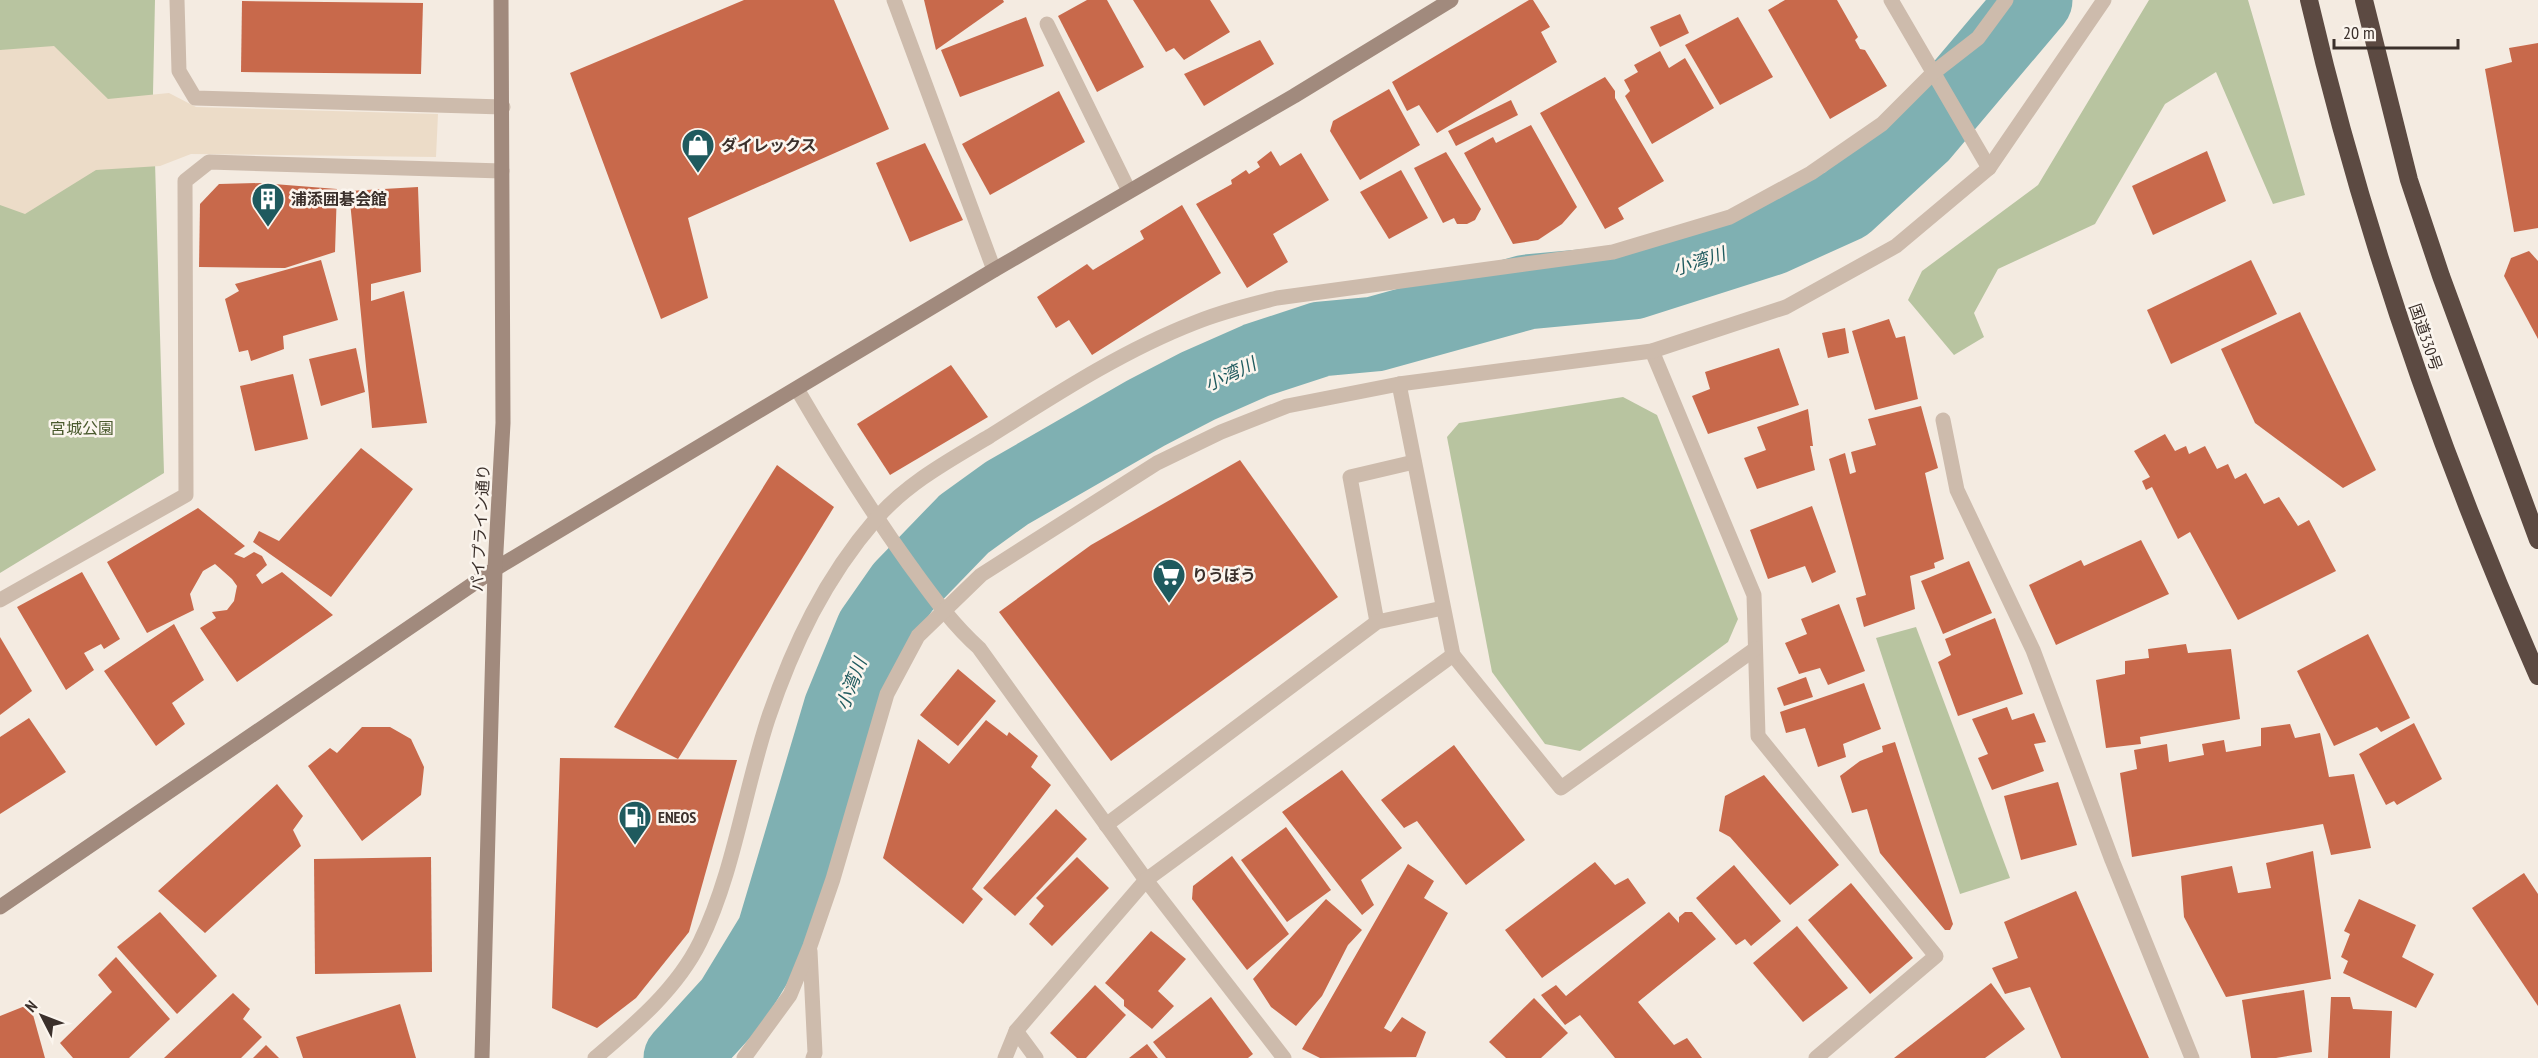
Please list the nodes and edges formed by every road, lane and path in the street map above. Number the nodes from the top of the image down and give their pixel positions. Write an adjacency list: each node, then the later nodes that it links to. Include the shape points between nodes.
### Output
1 (177, 0): 12 (street, via 179,70 195,98)
2 (501, 0): 12 (street, パイプライン通り)
3 (894, 0): 16 (street)
4 (1451, 0): 15 (street)
5 (1891, 0): 11 (street)
6 (2006, 0): 11 (street, via 1978,38)
7 (2104, 0): 13 (street)
8 (2309, 0): 31 (highway, 国道330号, via 2333,100 2403,334 2495,578)
9 (2364, 0): 23 (highway, via 2409,180)
10 (1047, 24): 15 (street)
11 (1934, 73): 13 (street); 22 (street, via 1882,124 1811,173 1730,217 1613,252 1277,298 1194,323 1062,390 914,483)
12 (503, 107): 14 (street, パイプライン通り)
13 (1989, 168): 17 (street, via 1896,246 1786,307)
14 (502, 171): 24 (street, パイプライン通り, via 503,423); 25 (street, via 209,162 185,181 186,495)
15 (1129, 191): 16 (street)
16 (994, 270): 19 (street)
17 (1652, 351): 18 (street); 29 (street, via 1754,595)
18 (1400, 384): 21 (street); 27 (street, via 1287,406 1157,463 981,575)
19 (797, 389): 22 (street); 24 (street)
20 (1943, 420): 45 (street, via 1957,490 2033,650)
21 (1414, 462): 26 (street); 28 (street, via 1350,477)
22 (877, 519): 27 (street); 38 (street, via 823,591 793,654 768,720 719,897 699,944 676,980 635,1024)
23 (2538, 540)
24 (495, 569): 34 (street); 37 (street, パイプライン通り)
25 (0, 600)
26 (1443, 608): 28 (street); 30 (street)
27 (943, 611): 32 (street, via 979,648); 35 (street, via 918,636 887,694)
28 (1377, 622): 32 (street)
29 (1755, 649): 30 (street, via 1561,788); 44 (street, via 1758,736 1936,956)
30 (1453, 655): 33 (street)
31 (2538, 676)
32 (1106, 825): 33 (street)
33 (1146, 880): 36 (street); 43 (street)
34 (0, 907)
35 (810, 946): 39 (street, via 790,995); 40 (street)
36 (1016, 1031): 41 (street); 42 (street)
37 (482, 1058)
38 (595, 1058)
39 (744, 1058)
40 (813, 1058)
41 (1005, 1058)
42 (1036, 1058)
43 (1284, 1058)
44 (1816, 1058)
45 (2192, 1058)

